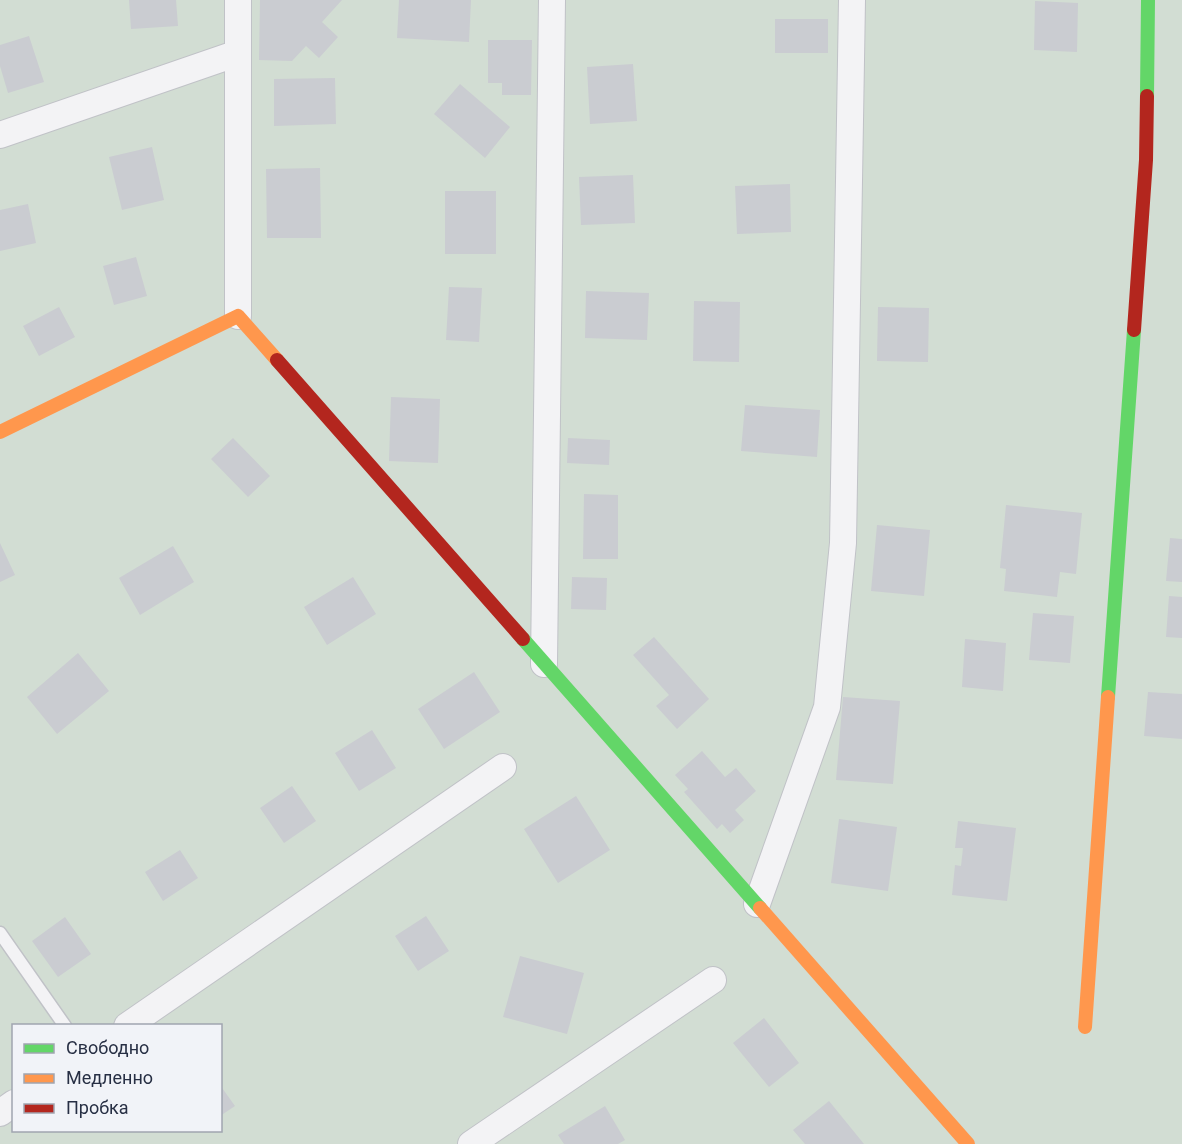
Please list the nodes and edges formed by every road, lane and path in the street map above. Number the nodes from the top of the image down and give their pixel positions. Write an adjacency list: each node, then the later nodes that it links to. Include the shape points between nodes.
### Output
1 (238, 0): 5 (street)
2 (552, 0): 9 (street)
3 (852, 0): 11 (street, via 843,543 827,707)
4 (1148, 0): 16 (street, via 1146,160)
5 (238, 53): 6 (street); 7 (street)
6 (0, 135)
7 (238, 316): 8 (street); 9 (street)
8 (0, 432)
9 (544, 664): 11 (street)
10 (503, 767): 15 (street)
11 (757, 904): 18 (street)
12 (0, 933): 14 (lane)
13 (714, 980): 17 (street)
14 (64, 1024)
15 (130, 1024)
16 (1085, 1027)
17 (471, 1144)
18 (968, 1144)

